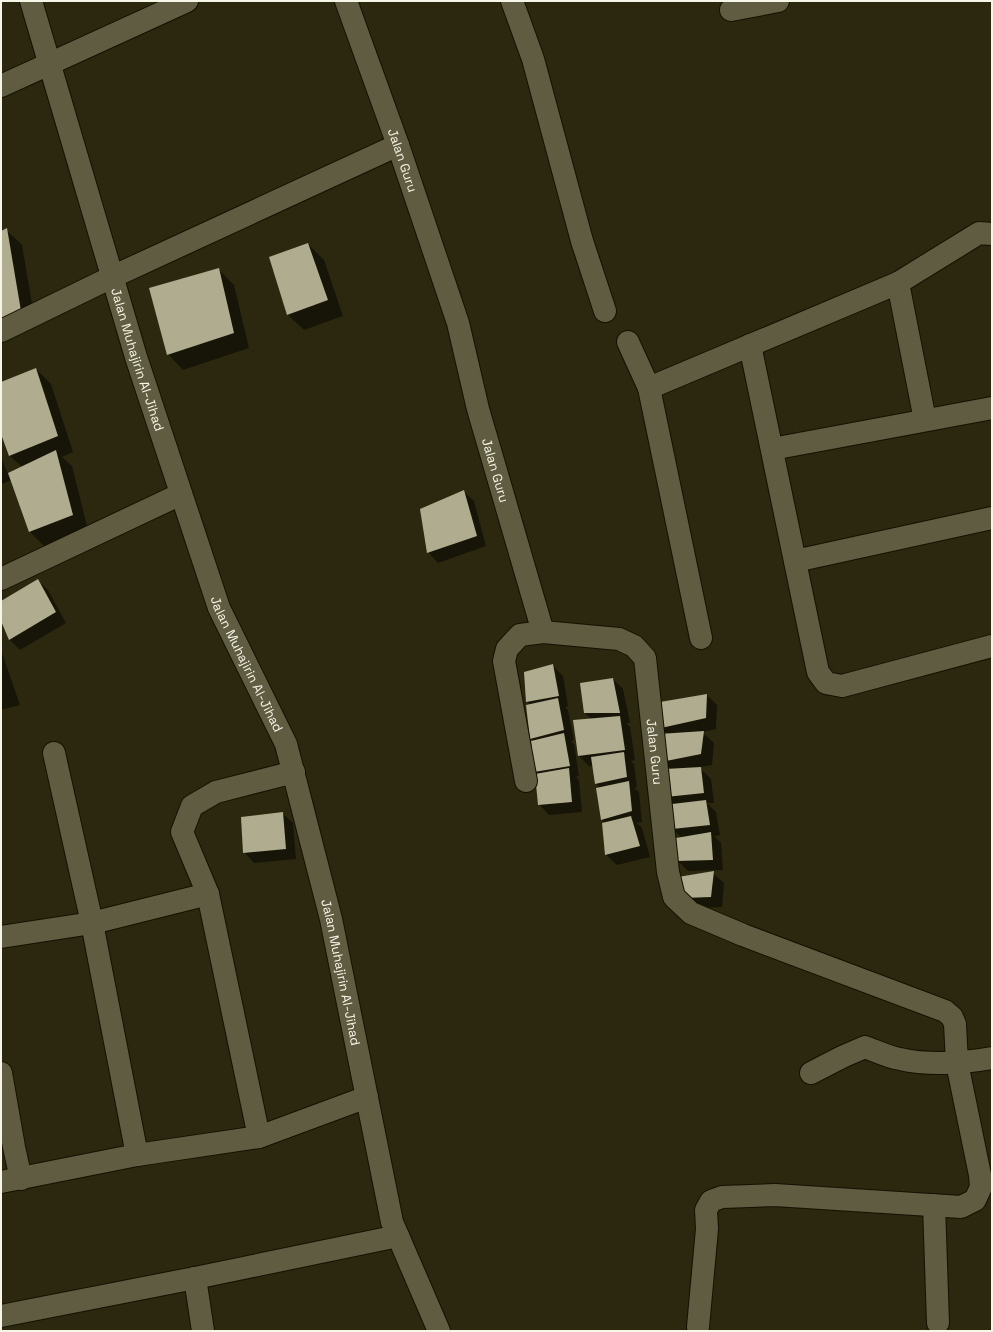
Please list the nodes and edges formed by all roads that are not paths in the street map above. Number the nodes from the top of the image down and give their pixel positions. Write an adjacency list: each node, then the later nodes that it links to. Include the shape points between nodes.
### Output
1 (31, 1): 7 (street, Jalan Muhajirin Al-Jihad)
2 (186, 1): 7 (street)
3 (346, 1): 9 (street, Jalan Guru)
4 (512, 1): 13 (street, via 533,60 582,241)
5 (778, 1): 6 (street)
6 (731, 10)
7 (50, 63): 8 (street); 11 (street, Jalan Muhajirin Al-Jihad)
8 (1, 86)
9 (398, 145): 11 (street); 25 (street, Jalan Guru, via 458,323 478,409)
10 (992, 234): 12 (street, via 979,233)
11 (112, 277): 14 (street); 21 (street, Jalan Muhajirin Al-Jihad)
12 (898, 283): 16 (street); 19 (street)
13 (605, 311)
14 (1, 331)
15 (628, 342): 17 (street)
16 (750, 345): 17 (street); 20 (street)
17 (649, 388): 26 (street)
18 (992, 408): 19 (street)
19 (925, 420): 20 (street)
20 (772, 449): 23 (street)
21 (181, 494): 24 (street); 29 (street, Jalan Muhajirin Al-Jihad, via 219,608 286,744)
22 (992, 518): 23 (street)
23 (795, 561): 27 (street, via 818,672 826,683 842,686)
24 (1, 579)
25 (543, 632): 30 (street, via 520,635 507,649 504,660); 35 (street, Jalan Guru, via 619,639 634,646 645,658 668,872 674,897 691,913 743,935 945,1011 955,1024)
26 (701, 638)
27 (992, 646)
28 (54, 753): 32 (street)
29 (294, 772): 31 (street, via 216,792 192,806 182,832); 38 (street, Jalan Muhajirin Al-Jihad, via 331,919)
30 (526, 781)
31 (208, 894): 32 (street); 39 (street)
32 (92, 923): 33 (street); 40 (street)
33 (1, 937)
34 (992, 1058): 35 (street)
35 (957, 1063): 37 (street, via 899,1059 865,1047); 41 (street, Jalan Guru)
36 (1, 1073): 42 (street, via 14,1147)
37 (811, 1074)
38 (367, 1098): 39 (street); 44 (street, Jalan Muhajirin Al-Jihad, via 392,1222)
39 (259, 1137): 40 (street)
40 (137, 1155): 42 (street)
41 (986, 1174): 43 (street, Jalan Guru, via 975,1200 961,1207)
42 (11, 1181)
43 (934, 1205): 47 (street); 48 (street, Jalan Guru, via 774,1195 722,1197 711,1201 706,1210 707,1229)
44 (398, 1236): 45 (street); 50 (street, Jalan Muhajirin Al-Jihad)
45 (195, 1278): 46 (street); 49 (street)
46 (1, 1316)
47 (938, 1323)
48 (698, 1327)
49 (204, 1331)
50 (439, 1331)

